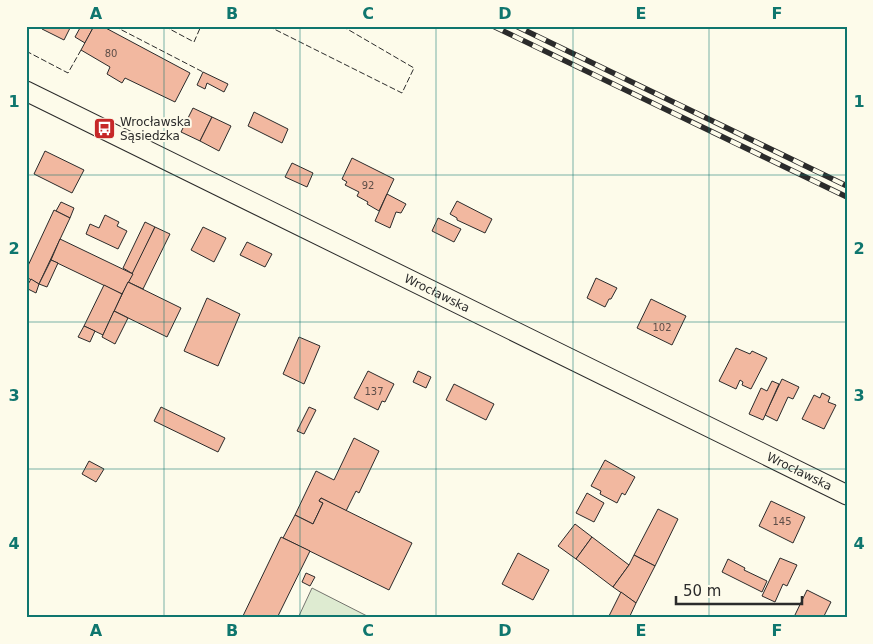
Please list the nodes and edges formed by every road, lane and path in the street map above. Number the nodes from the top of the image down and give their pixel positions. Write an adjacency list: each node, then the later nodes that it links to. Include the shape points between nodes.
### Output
1 (26, 91): 2 (street, Wrocławska)
2 (847, 495)

